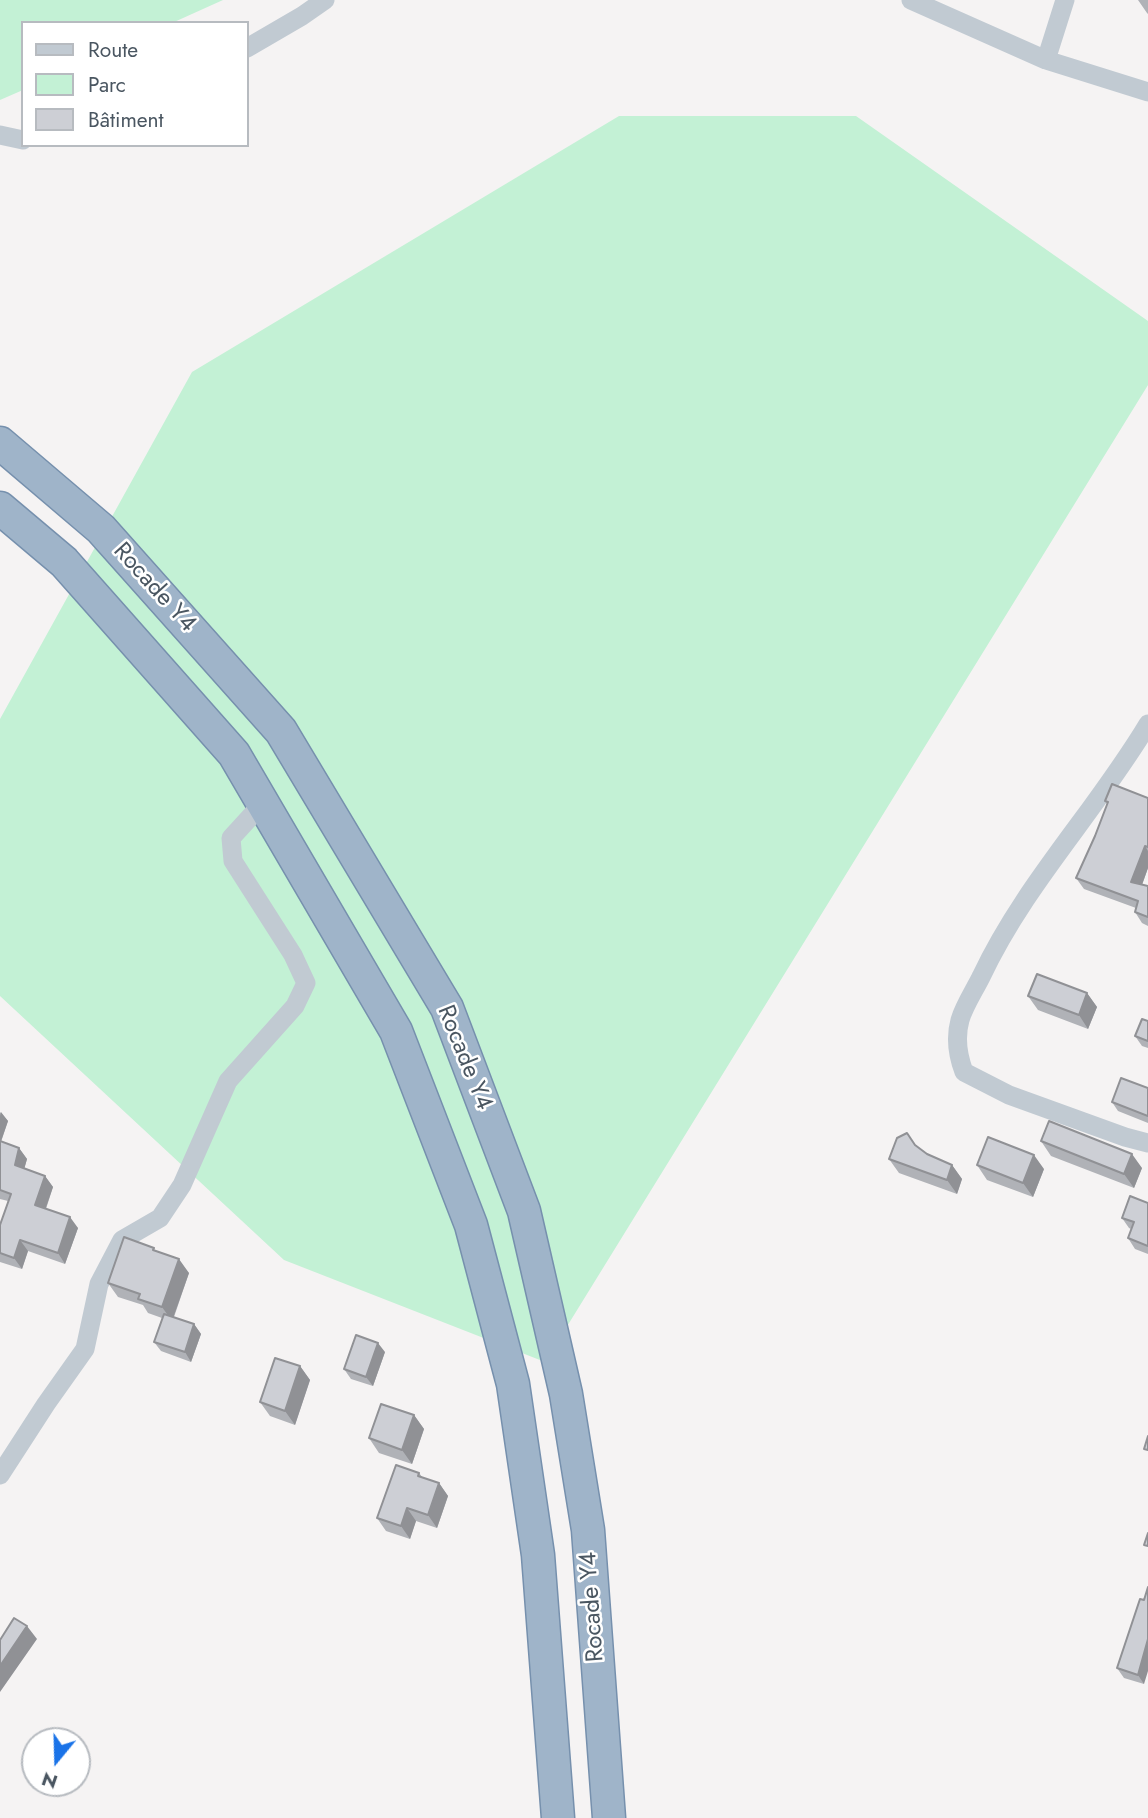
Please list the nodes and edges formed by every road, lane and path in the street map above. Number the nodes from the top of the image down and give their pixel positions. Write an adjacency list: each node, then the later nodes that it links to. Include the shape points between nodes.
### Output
1 (325, 0): 4 (street)
2 (911, 0): 5 (street)
3 (1065, 0): 5 (street)
4 (248, 47)
5 (1046, 60): 6 (street)
6 (1148, 92)
7 (0, 135): 8 (street)
8 (21, 140)
9 (0, 443): 17 (highway, Rocade Y4, via 101,529 281,731 447,1008 524,1211 566,1394 588,1530)
10 (0, 508): 13 (highway, Rocade Y4, via 73,572 234,754)
11 (1148, 724): 12 (street)
12 (1141, 751): 14 (street, via 1113,778 995,946 960,1021 957,1054 964,1072 981,1082)
13 (263, 803): 15 (street, via 231,838 233,861 293,955 306,984 295,1006 228,1081 181,1185 160,1218 122,1240 99,1284 85,1349); 16 (highway, Rocade Y4, via 396,1031 471,1225 513,1384 527,1476 538,1555)
14 (1148, 1143)
15 (0, 1475)
16 (558, 1818)
17 (609, 1818)

